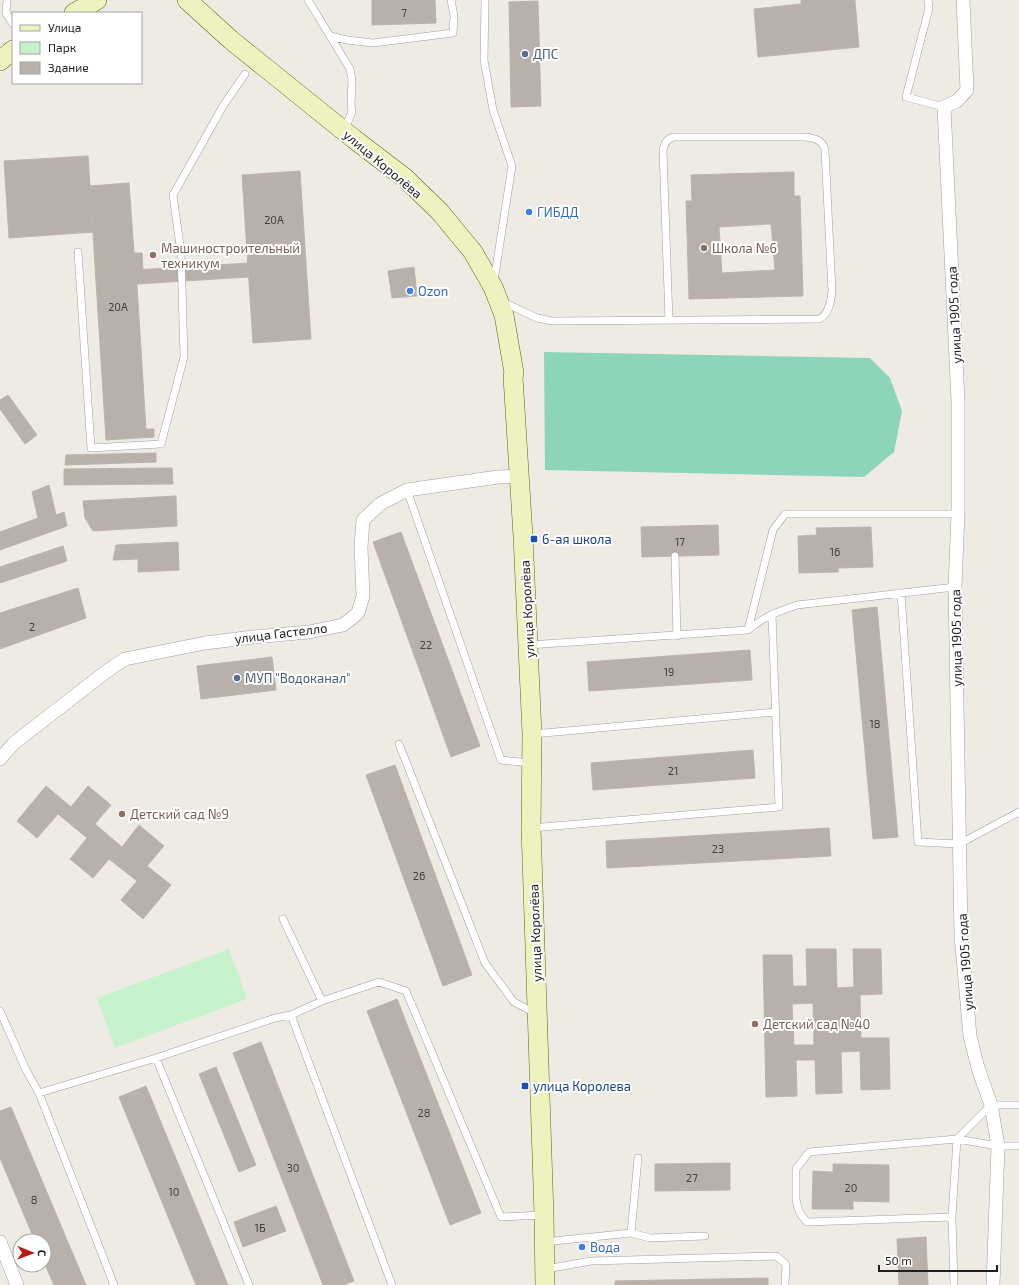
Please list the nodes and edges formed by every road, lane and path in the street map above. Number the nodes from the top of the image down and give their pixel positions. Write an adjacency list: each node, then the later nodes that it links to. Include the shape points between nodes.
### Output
1 (7, 0): 10 (lane, via 6,13)
2 (97, 0): 9 (main road)
3 (188, 0): 16 (main road, улица Королёва, via 231,40)
4 (308, 0): 11 (lane)
5 (451, 0): 11 (lane, via 454,16 453,33 374,43)
6 (486, 0): 18 (lane, via 484,60 493,110 512,166)
7 (928, 0): 15 (lane, via 929,8 906,97)
8 (963, 0): 15 (street, via 966,90 957,101)
9 (76, 12)
10 (12, 22)
11 (330, 36): 16 (lane, via 350,69 352,80 352,112)
12 (12, 51): 13 (main road)
13 (0, 61)
14 (246, 74): 17 (lane, via 223,106 173,195 181,253 184,357 161,444 91,448)
15 (944, 107): 22 (street, улица 1905 года, via 957,386)
16 (343, 130): 18 (main road, улица Королёва, via 405,178 440,212 473,252)
17 (78, 252)
18 (495, 293): 19 (lane, via 537,318 552,322); 20 (main road, улица Королёва, via 504,315 514,373)
19 (669, 320): 19 (lane, via 818,319 826,314 832,291 825,150 822,143 805,137 674,137 668,140 663,151)
20 (519, 476): 21 (street, улица Гастелло); 29 (main road, улица Королёва)
21 (407, 490): 33 (street, улица Гастелло, via 380,504 363,520 363,596 358,613 343,625 309,632 205,643 125,659 14,743); 34 (lane, via 501,760)
22 (958, 514): 24 (street, улица 1905 года); 27 (lane, via 786,514 773,530)
23 (675, 556): 28 (lane)
24 (955, 587): 25 (lane); 37 (street, улица 1905 года)
25 (901, 593): 26 (lane, via 797,605); 37 (lane, via 918,842)
26 (772, 614): 27 (lane); 30 (lane)
27 (748, 630): 28 (lane)
28 (677, 636): 29 (lane)
29 (528, 645): 31 (main road, улица Королёва)
30 (776, 712): 31 (lane); 36 (lane, via 779,807)
31 (532, 734): 34 (main road, улица Королёва)
32 (399, 744): 41 (lane, via 485,963 514,1002)
33 (0, 759)
34 (532, 763): 36 (main road, улица Королёва)
35 (1019, 812): 37 (lane)
36 (531, 828): 41 (main road, улица Королёва)
37 (959, 844): 45 (street, улица 1905 года, via 962,935 970,1036)
38 (283, 919): 39 (lane)
39 (322, 1001): 42 (lane); 51 (lane, via 379,982 406,991 501,1217)
40 (0, 1011): 44 (lane)
41 (538, 1014): 51 (main road, улица Королёва)
42 (291, 1015): 43 (lane); 61 (lane)
43 (156, 1058): 44 (lane); 60 (lane)
44 (39, 1093): 59 (lane)
45 (991, 1105): 46 (lane); 47 (lane); 48 (street, улица 1905 года)
46 (1019, 1105)
47 (957, 1139): 48 (lane); 52 (lane); 52 (lane, via 809,1152 796,1169 796,1199 801,1215 807,1222)
48 (998, 1146): 49 (lane); 64 (street, улица 1905 года)
49 (1019, 1146)
50 (638, 1158): 53 (lane)
51 (544, 1215): 56 (main road, улица Королёва)
52 (952, 1218): 63 (lane)
53 (631, 1233): 54 (lane, via 650,1238); 56 (lane)
54 (705, 1236)
55 (0, 1242): 58 (street)
56 (544, 1242): 57 (main road, улица Королёва)
57 (545, 1277): 62 (lane, via 591,1261 776,1256 786,1264)
58 (13, 1284)
59 (114, 1285)
60 (249, 1285)
61 (392, 1285)
62 (785, 1285)
63 (954, 1285)
64 (993, 1285)

